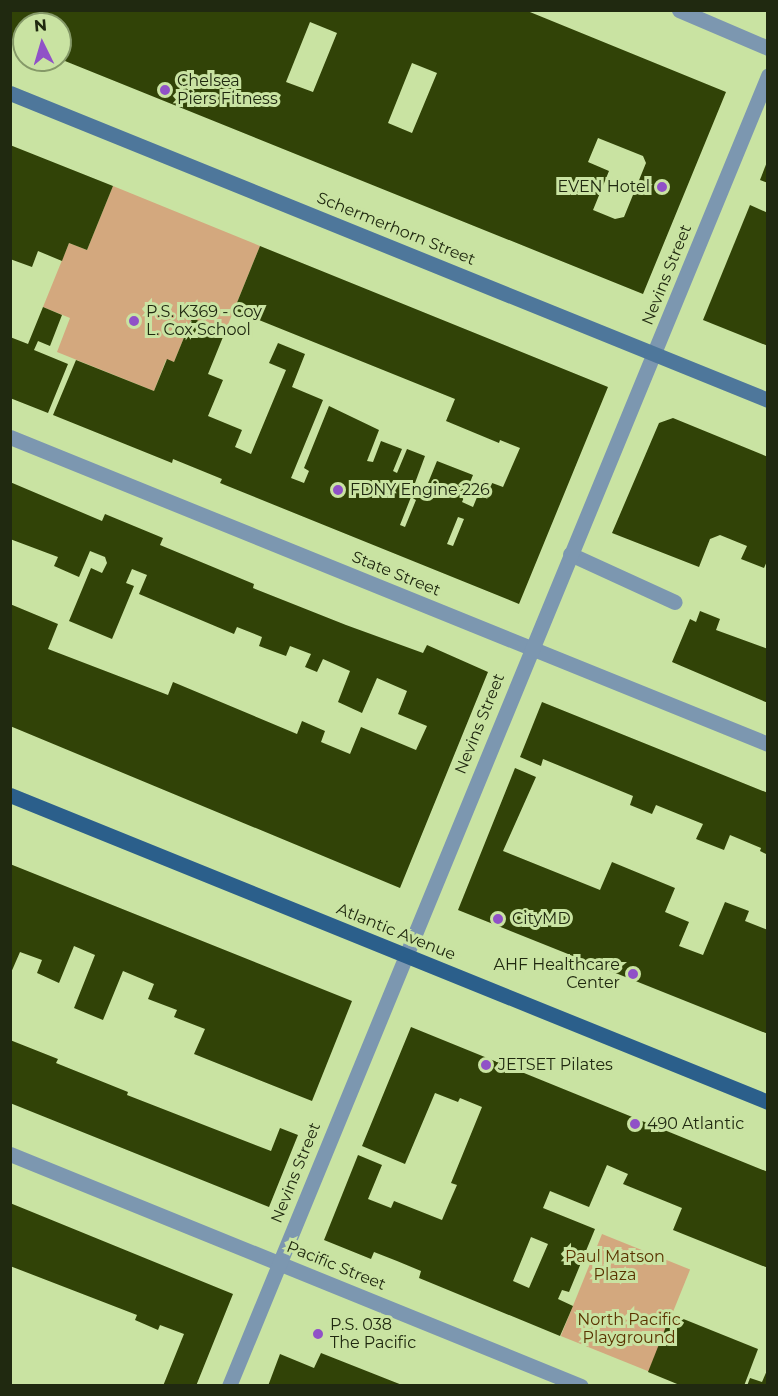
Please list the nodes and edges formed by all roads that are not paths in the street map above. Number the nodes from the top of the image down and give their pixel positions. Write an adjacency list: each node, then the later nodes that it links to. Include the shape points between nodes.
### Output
1 (679, 10): 2 (street)
2 (768, 48)
3 (768, 76): 5 (street, Nevins Street)
4 (10, 93): 5 (main road, Schermerhorn Street)
5 (654, 354): 6 (main road, Schermerhorn Street); 8 (street, Nevins Street)
6 (768, 400)
7 (10, 437): 10 (street, State Street)
8 (570, 554): 9 (street); 10 (street, Nevins Street)
9 (675, 602)
10 (531, 648): 11 (street, State Street); 13 (street, Nevins Street)
11 (768, 744)
12 (10, 795): 13 (main road, Atlantic Avenue)
13 (405, 955): 14 (main road, Atlantic Avenue); 16 (street, Nevins Street)
14 (768, 1102)
15 (10, 1154): 16 (street, Pacific Street)
16 (279, 1263): 17 (street, Nevins Street); 18 (street, Pacific Street)
17 (229, 1386)
18 (581, 1386)

